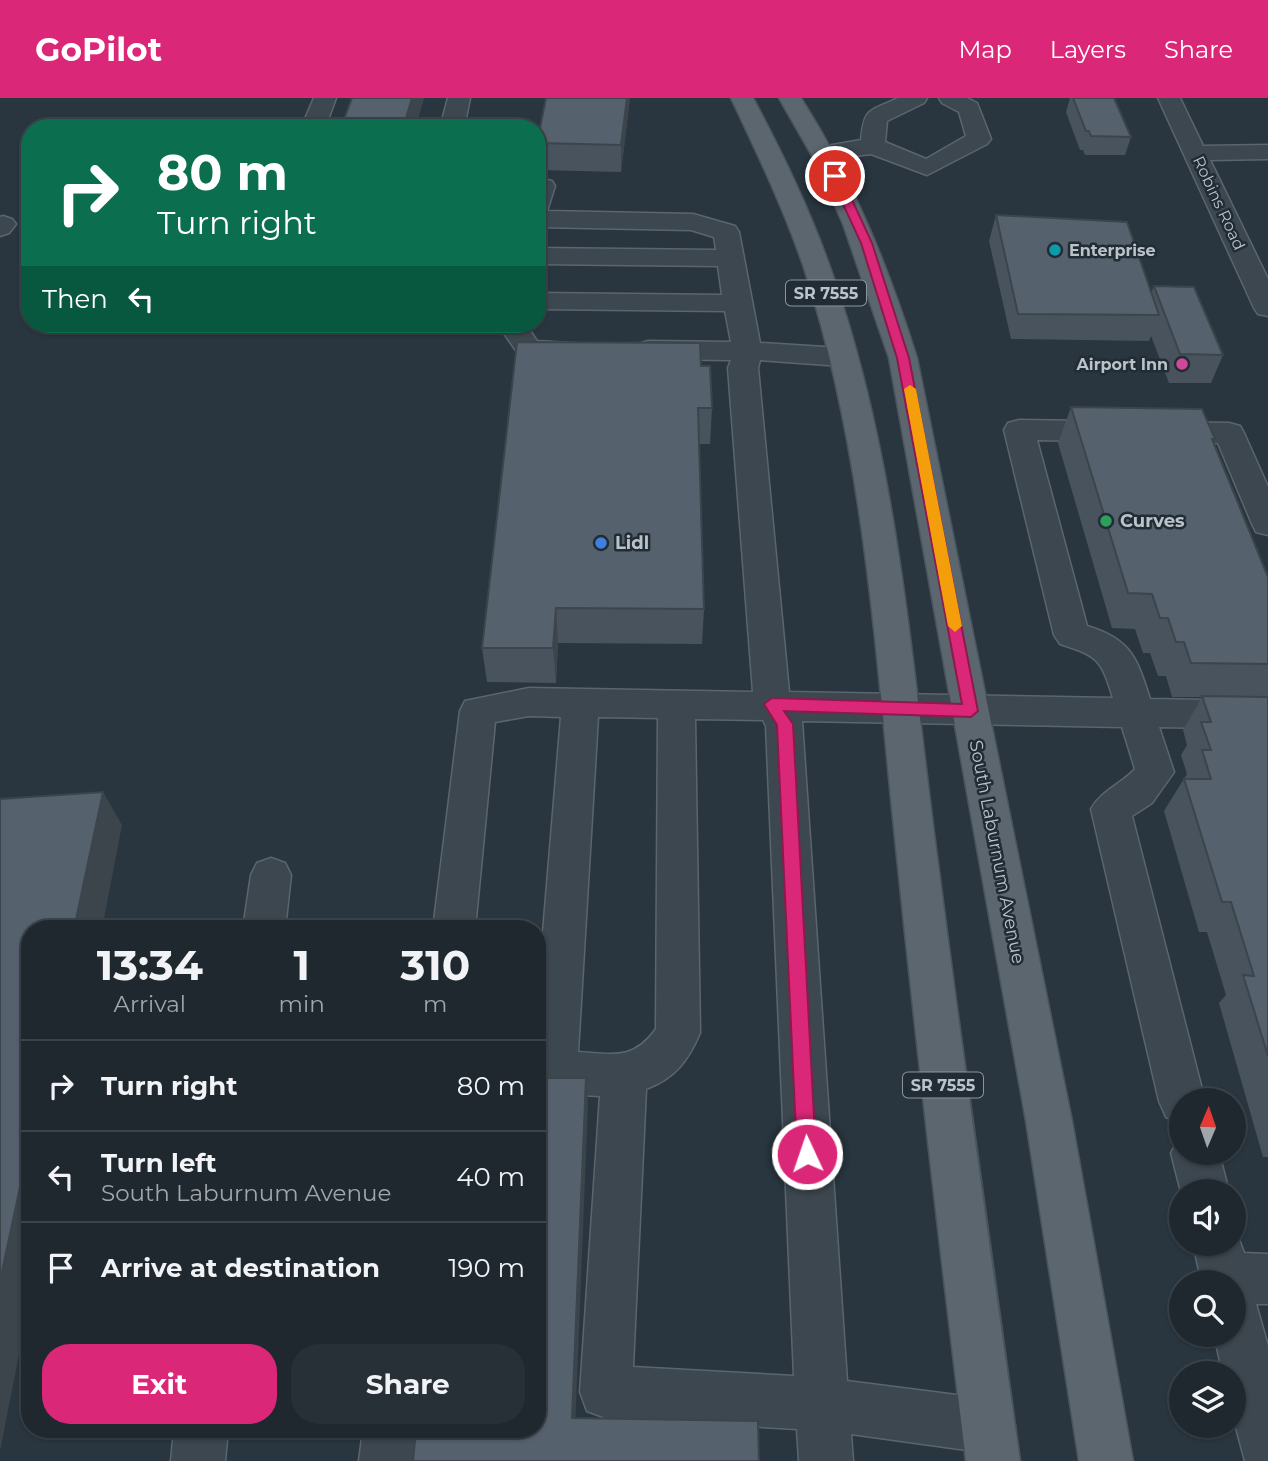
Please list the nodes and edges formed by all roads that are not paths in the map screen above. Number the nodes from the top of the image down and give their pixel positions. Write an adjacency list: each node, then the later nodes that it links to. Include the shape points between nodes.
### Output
1 (325, 98): 8 (street)
2 (459, 98): 9 (street)
3 (742, 98): 23 (main road, SR 7555, via 793,198 825,291)
4 (790, 98): 13 (main road, South Laburnum Avenue / SR 7555)
5 (916, 98): 11 (street, via 875,118)
6 (1169, 98): 14 (street, Robins Road)
7 (946, 106): 11 (street, via 969,108 979,139 927,168)
8 (317, 119)
9 (454, 119)
10 (897, 136): 11 (street)
11 (873, 146): 13 (street)
12 (1268, 152): 14 (street)
13 (824, 153): 29 (main road, South Laburnum Avenue / SR 7555, via 866,243 903,358)
14 (1196, 153): 20 (street, Robins Road)
15 (546, 219): 17 (street, via 693,222 726,232)
16 (546, 256): 17 (street)
17 (730, 258): 19 (street)
18 (546, 301): 19 (street)
19 (737, 303): 22 (street)
20 (1268, 309)
21 (518, 333): 22 (street, via 529,349)
22 (748, 351): 23 (street); 27 (street, via 743,368)
23 (841, 357): 28 (main road, SR 7555, via 867,467)
24 (1268, 524): 30 (street, via 1230,433 1019,430 1072,635 1100,643 1119,662)
25 (581, 702): 26 (street); 34 (street, via 529,702 478,711); 35 (street)
26 (676, 703): 27 (street); 36 (street, via 678,1033 666,1054 652,1066)
27 (772, 704): 28 (street); 39 (street, via 785,724)
28 (899, 708): 29 (street); 42 (main road, SR 7555, via 952,1166)
29 (971, 711): 30 (street); 47 (main road, South Laburnum Avenue / SR 7555, via 1049,1121)
30 (1136, 713): 31 (street); 37 (street, via 1155,772 1138,792 1111,809)
31 (1268, 715)
32 (271, 875): 33 (street)
33 (265, 920)
34 (455, 920)
35 (546, 1072): 36 (street)
36 (624, 1076): 39 (street, via 606,1392)
37 (1179, 1088)
38 (1246, 1340): 43 (street)
39 (822, 1404): 42 (street); 46 (street)
40 (200, 1438): 44 (street)
41 (389, 1438): 45 (street)
42 (990, 1443)
43 (1268, 1452)
44 (198, 1461)
45 (386, 1461)
46 (826, 1461)
47 (1106, 1461)

